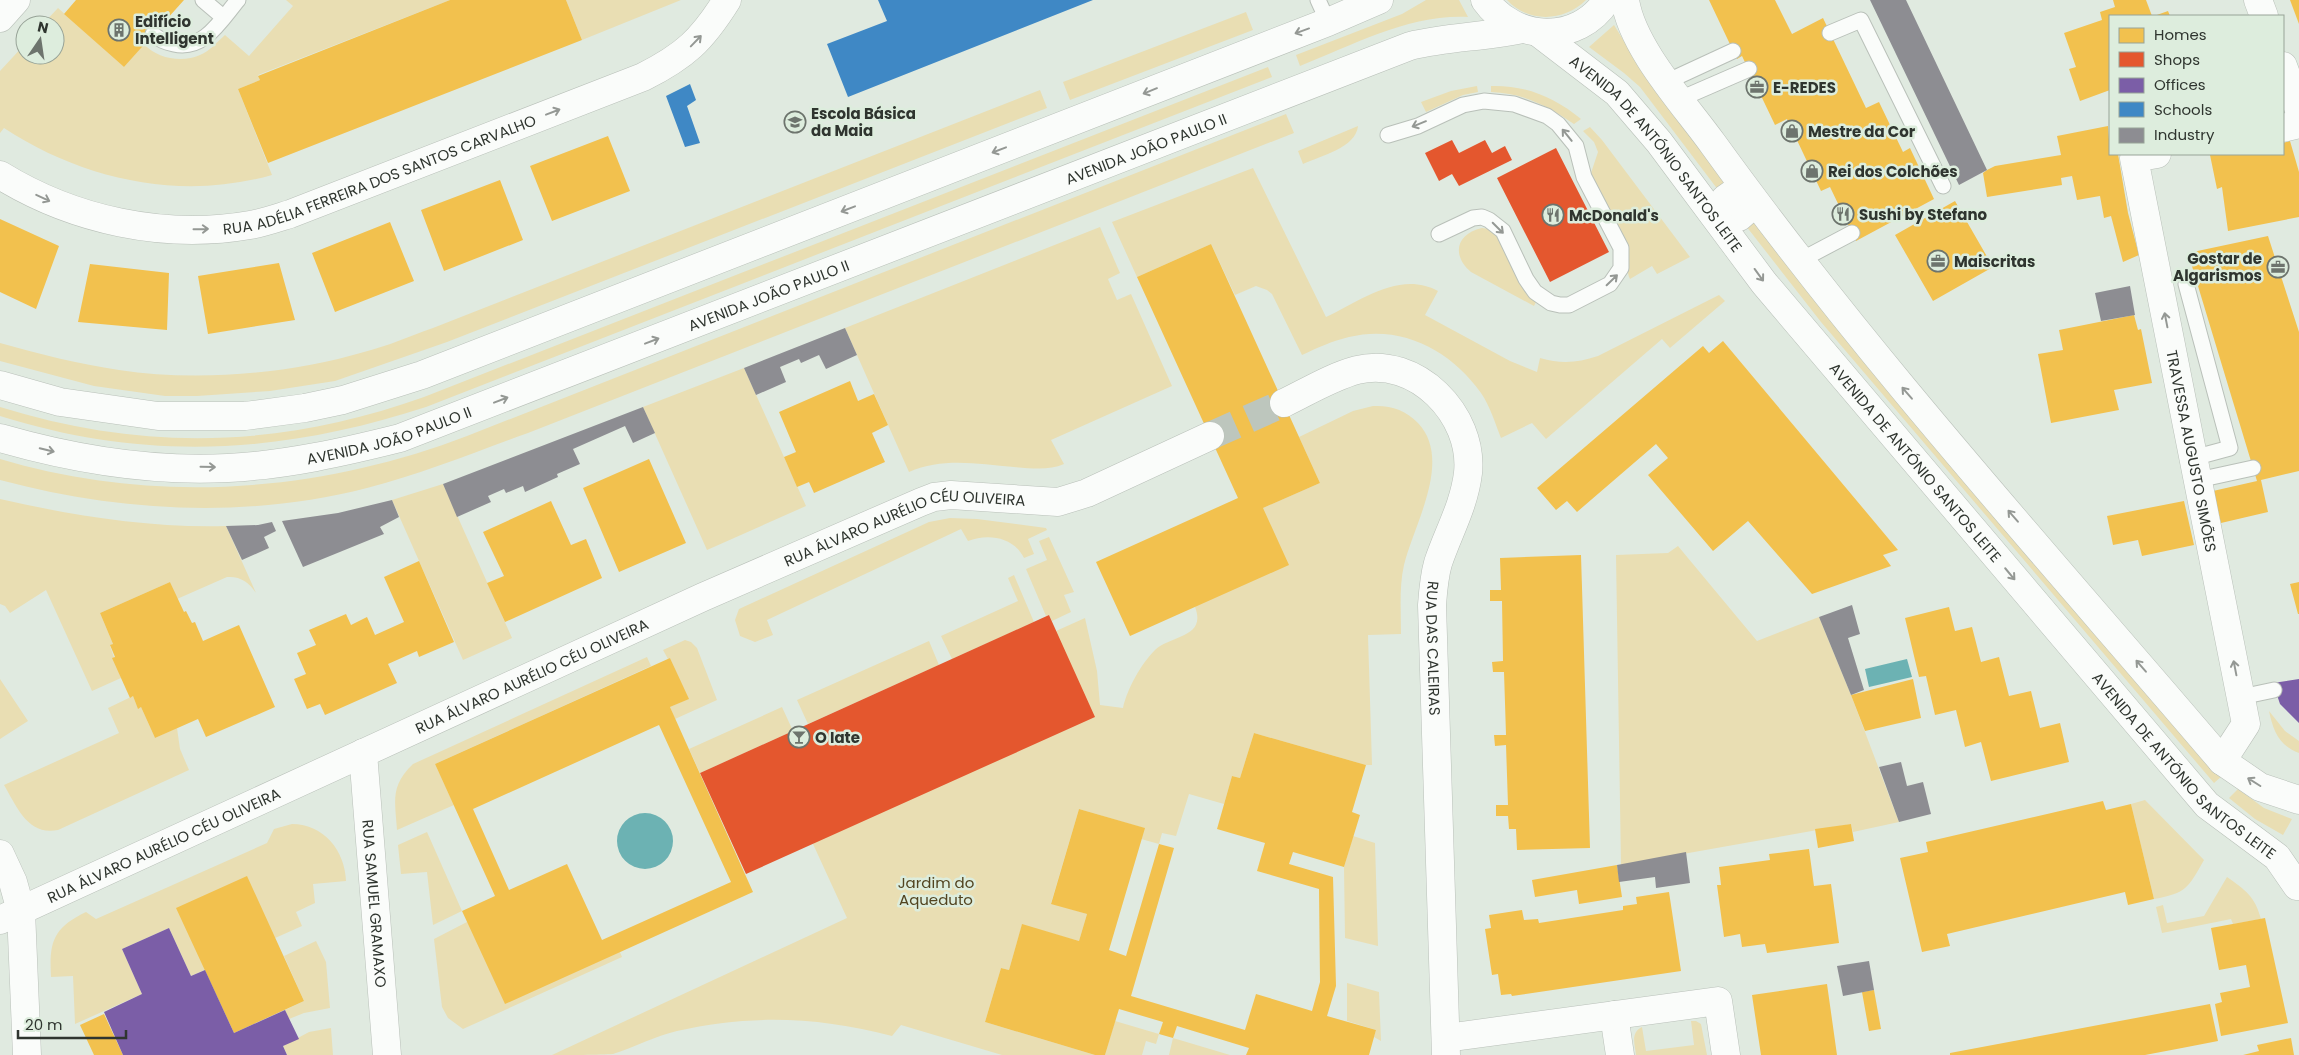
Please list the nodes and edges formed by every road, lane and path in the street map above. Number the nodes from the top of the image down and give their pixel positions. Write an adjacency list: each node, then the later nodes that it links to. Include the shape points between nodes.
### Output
1 (16, 0): 12 (main road)
2 (203, 0): 13 (lane)
3 (238, 0): 13 (lane)
4 (727, 0): 26 (main road, RUA ADÉLIA FERREIRA DOS SANTOS CARVALHO, one-way to 4, via 65,208 114,221 181,230 250,225 290,214 643,77 673,62 697,41)
5 (1379, 0): 10 (main road)
6 (1485, 0): 14 (main road, AVENIDA DE ANTÓNIO SANTOS LEITE, via 1504,20)
7 (1607, 0): 14 (main road, AVENIDA JOÃO PAULO II, via 1584,23 1567,31)
8 (1625, 0): 20 (main road, AVENIDA DE ANTÓNIO SANTOS LEITE, via 1630,22)
9 (2258, 0): 11 (main road)
10 (1323, 11): 32 (main road, one-way to 32, via 432,371 343,400 245,416 158,416 60,402)
11 (2264, 15)
12 (0, 18)
13 (223, 18): 16 (lane, via 206,37 187,46 158,39)
14 (1531, 31): 35 (main road, AVENIDA JOÃO PAULO II, one-way to 14, via 113,462 228,468 292,461 400,438 1410,46 1432,40); 44 (main road, AVENIDA DE ANTÓNIO SANTOS LEITE, one-way to 44, via 1617,93 1659,142 1764,283 2207,805 2276,857)
15 (1830, 33): 27 (lane, via 1861,20)
16 (153, 34)
17 (1733, 51): 20 (lane)
18 (1749, 69): 20 (lane)
19 (2284, 69): 21 (main road)
20 (1673, 90): 30 (main road, AVENIDA DE ANTÓNIO SANTOS LEITE)
21 (2299, 110)
22 (2299, 124): 23 (main road)
23 (2284, 128)
24 (1388, 135): 29 (lane, one-way to 24, via 1473,218 1489,220 1503,232 1535,292 1560,305 1569,305 1610,284 1621,268 1620,248 1584,177 1576,146 1547,116 1514,104 1484,101 1463,105 1418,126)
25 (2151, 155): 37 (main road, TRAVESSA AUGUSTO SIMÕES, one-way to 25, via 2134,158)
26 (0, 175)
27 (1943, 186)
28 (1852, 233): 30 (lane)
29 (1439, 234)
30 (1801, 260): 41 (main road, AVENIDA DE ANTÓNIO SANTOS LEITE, one-way to 30, via 1878,358)
31 (2186, 284): 37 (lane, via 2230,448)
32 (0, 384)
33 (1284, 403): 47 (main road, RUA DAS CALEIRAS, via 1357,370 1398,372 1429,387 1446,403 1459,423 1467,448 1464,493 1439,562 1432,605)
34 (1210, 436): 40 (main road, RUA ÁLVARO AURÉLIO CÉU OLIVEIRA, via 1078,497 1058,502 963,495 934,497 703,597)
35 (0, 438)
36 (2253, 468): 37 (lane)
37 (2196, 469): 39 (main road, TRAVESSA AUGUSTO SIMÕES, one-way to 37)
38 (2274, 690): 39 (lane)
39 (2241, 696): 41 (main road, TRAVESSA AUGUSTO SIMÕES, via 2246,724)
40 (363, 753): 45 (main road, RUA ÁLVARO AURÉLIO CÉU OLIVEIRA); 49 (main road, RUA SAMUEL GRAMAXO)
41 (2222, 761): 42 (main road, AVENIDA DE ANTÓNIO SANTOS LEITE, one-way to 41, via 2260,787)
42 (2299, 800)
43 (0, 854): 45 (main road, via 13,882)
44 (2298, 881)
45 (10, 916): 48 (main road)
46 (1614, 1015): 47 (main road); 50 (main road); 51 (main road, via 1718,1001)
47 (1446, 1046)
48 (27, 1055)
49 (387, 1055)
50 (1620, 1055)
51 (1726, 1055)

